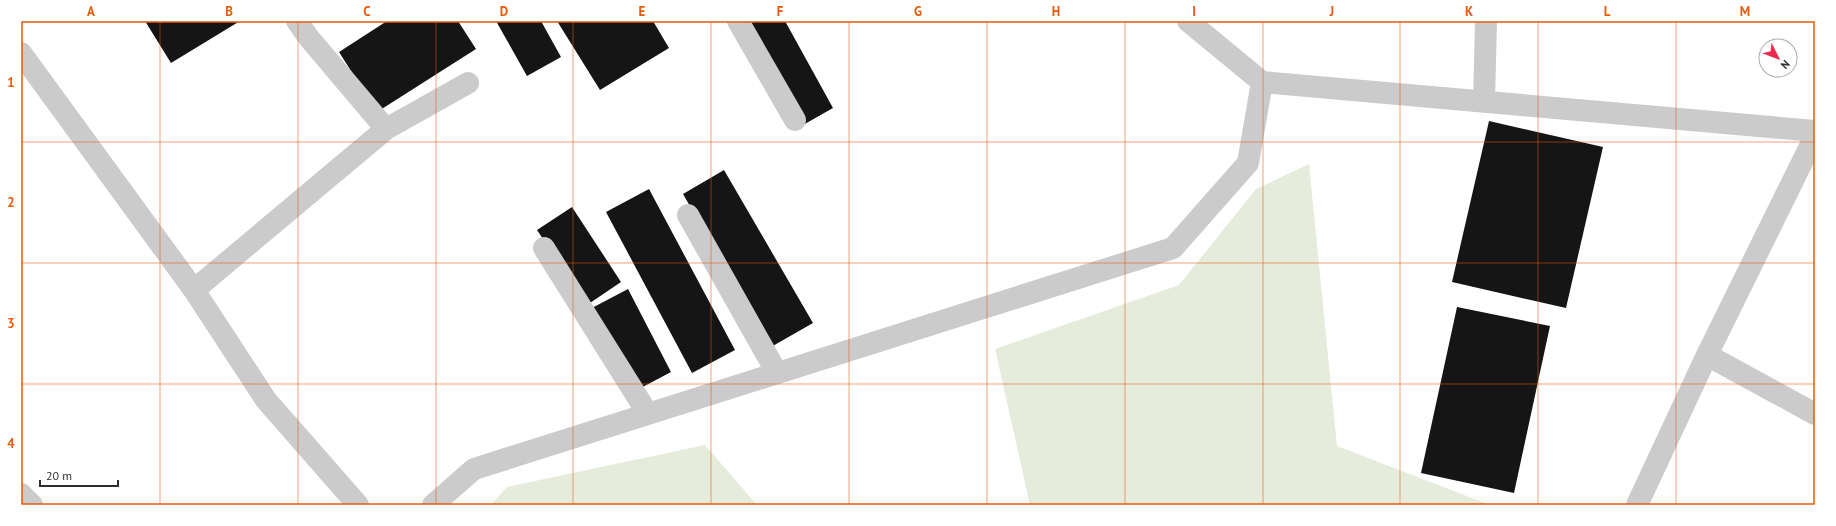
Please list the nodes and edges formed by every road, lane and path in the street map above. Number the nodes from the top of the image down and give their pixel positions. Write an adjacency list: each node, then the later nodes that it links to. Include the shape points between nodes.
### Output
1 (297, 21): 10 (street)
2 (738, 21): 9 (street)
3 (1188, 21): 7 (street)
4 (1486, 21): 8 (street)
5 (21, 53): 15 (street)
6 (468, 82): 10 (street)
7 (1262, 82): 8 (street); 17 (street, via 1248,163 1172,248)
8 (1484, 101): 11 (street)
9 (795, 120)
10 (386, 129): 15 (street)
11 (1815, 131)
12 (1815, 136): 16 (street)
13 (688, 215): 17 (street)
14 (544, 248): 18 (street)
15 (194, 290): 22 (street, via 266,400)
16 (1707, 355): 19 (street); 24 (street)
17 (777, 373): 18 (street)
18 (648, 414): 23 (street, via 474,469)
19 (1815, 414)
20 (21, 494): 21 (street)
21 (32, 505)
22 (358, 505)
23 (433, 505)
24 (1637, 505)

